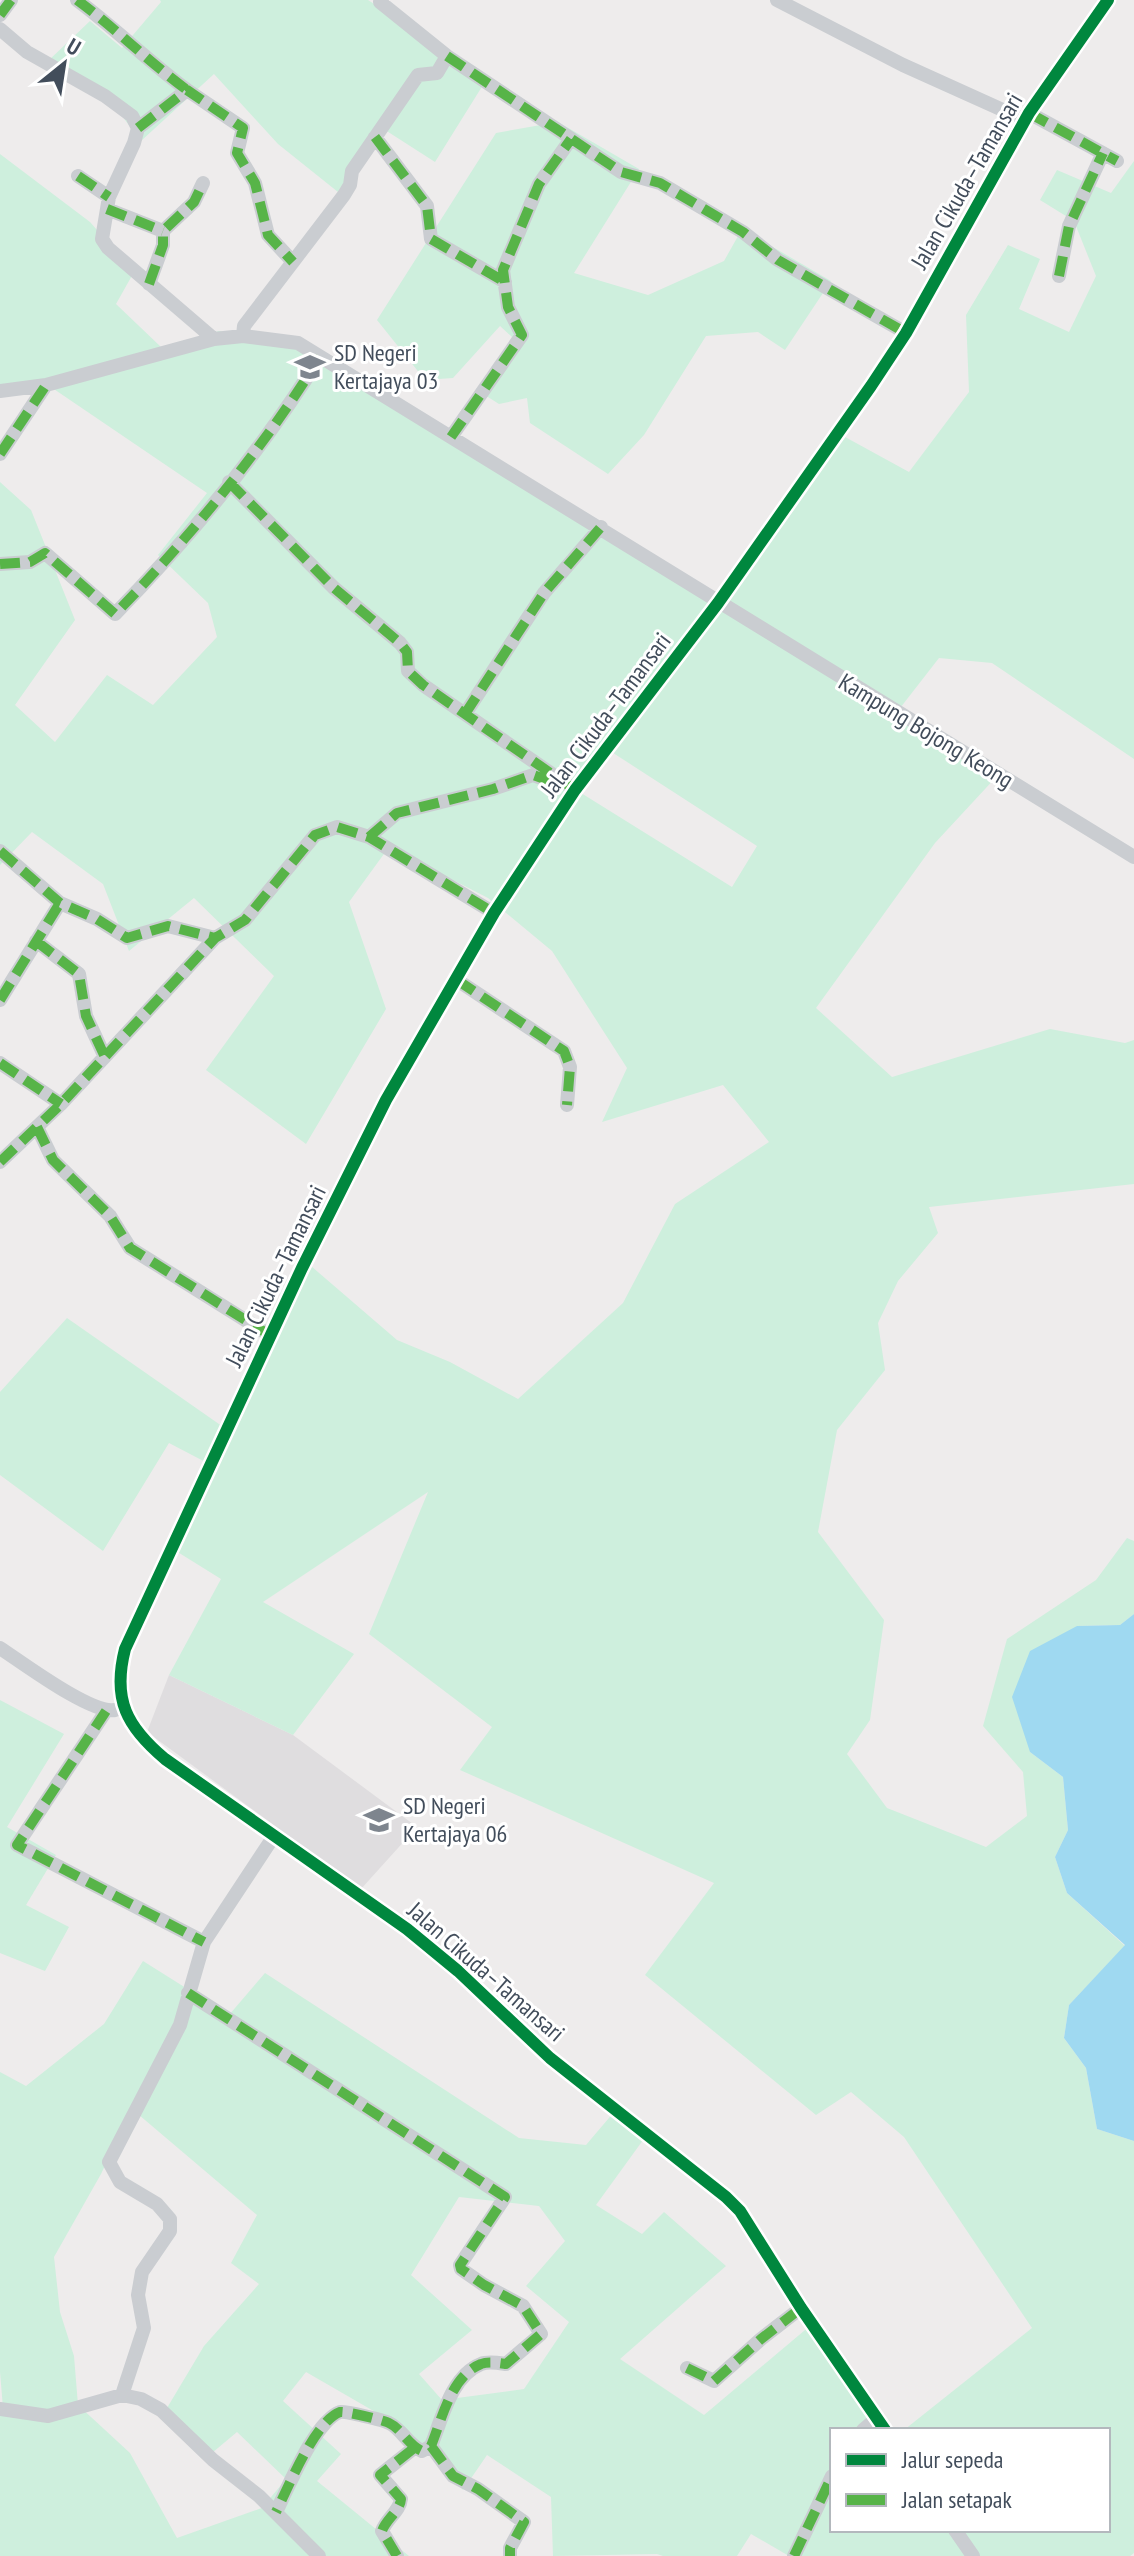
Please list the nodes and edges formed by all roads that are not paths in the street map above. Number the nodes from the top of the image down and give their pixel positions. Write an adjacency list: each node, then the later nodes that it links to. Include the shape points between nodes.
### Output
1 (11, 0): 6 (street)
2 (77, 0): 9 (street)
3 (382, 0): 8 (street)
4 (777, 0): 10 (street, via 903,65)
5 (1108, 0): 10 (street, Jalan Cikuda–Tamansari)
6 (0, 15)
7 (0, 29): 11 (street, via 27,52 105,96 132,116)
8 (447, 56): 12 (street, via 437,73 418,75); 13 (street)
9 (187, 90): 11 (street); 20 (street, via 243,128 237,153 255,183 268,235)
10 (1027, 117): 14 (street); 24 (street, Jalan Cikuda–Tamansari)
11 (138, 128): 18 (street)
12 (375, 137): 20 (street, via 352,171 344,195); 22 (street, via 427,206 431,239)
13 (571, 139): 22 (street, via 539,184 503,270); 24 (street, via 621,172 660,183 743,232 778,260)
14 (1103, 153): 15 (street); 21 (street, via 1069,226)
15 (1117, 161)
16 (78, 176): 18 (street)
17 (203, 183): 19 (street, via 194,202)
18 (108, 203): 19 (street); 23 (street, via 102,239)
19 (163, 231): 23 (street)
20 (293, 262): 25 (street, via 244,326)
21 (1059, 276)
22 (505, 282): 30 (street, via 508,307 522,335)
23 (149, 284): 26 (street)
24 (906, 333): 35 (street, Jalan Cikuda–Tamansari)
25 (243, 336): 26 (street, Kampung Bojong Keong); 27 (street, Kampung Bojong Keong, via 298,343)
26 (214, 339): 28 (street, Kampung Bojong Keong)
27 (320, 357): 30 (street, Kampung Bojong Keong); 32 (street, via 288,409)
28 (46, 385): 29 (street, Kampung Bojong Keong); 31 (street)
29 (0, 391)
30 (451, 437): 33 (street, Kampung Bojong Keong)
31 (0, 454)
32 (229, 482): 34 (street, via 168,560 115,614 45,553 30,562); 36 (street, via 334,588 400,643 407,652 408,671)
33 (601, 527): 35 (street, Kampung Bojong Keong); 36 (street, via 544,593)
34 (0, 564)
35 (718, 603): 37 (street, Jalan Cikuda–Tamansari); 40 (street, Kampung Bojong Keong)
36 (465, 714): 37 (street)
37 (575, 790): 38 (street, via 533,775 397,813); 42 (street, Jalan Cikuda–Tamansari)
38 (369, 837): 42 (street); 43 (street, via 337,827 315,835 245,920)
39 (0, 851): 41 (street)
40 (1134, 857)
41 (60, 903): 43 (street, via 127,938 168,926); 44 (street)
42 (494, 913): 45 (street, Jalan Cikuda–Tamansari)
43 (215, 938): 47 (street)
44 (36, 941): 46 (street); 47 (street, via 79,974 86,1016)
45 (457, 980): 50 (street, via 564,1051 570,1067); 53 (street, Jalan Cikuda–Tamansari, via 386,1100)
46 (0, 1000)
47 (104, 1055): 49 (street)
48 (0, 1063): 49 (street)
49 (61, 1104): 51 (street)
50 (567, 1105)
51 (37, 1127): 52 (street); 53 (street, via 53,1160 110,1216 130,1248)
52 (0, 1162)
53 (271, 1336): 55 (street, Jalan Cikuda–Tamansari, via 125,1649 119,1686)
54 (0, 1648): 56 (street)
55 (123, 1708): 56 (street); 57 (street, Jalan Cikuda–Tamansari, via 156,1752)
56 (106, 1711): 58 (street, via 17,1845)
57 (274, 1836): 58 (street); 60 (street, Jalan Cikuda–Tamansari, via 407,1929 550,2058 726,2197)
58 (204, 1942): 59 (street)
59 (188, 1993): 62 (street, via 180,2025 109,2162 120,2182 157,2204 170,2219 170,2231 142,2272 138,2295 144,2328); 65 (street, via 505,2197 461,2269 523,2306 541,2334 506,2364 483,2362 470,2371 453,2391)
60 (801, 2308): 61 (street, via 714,2381); 64 (street, Jalan Cikuda–Tamansari)
61 (687, 2368)
62 (122, 2395): 63 (street, via 48,2416); 68 (street, via 161,2410)
63 (0, 2409)
64 (881, 2424)
65 (431, 2446): 66 (street); 72 (street, via 453,2476 524,2522)
66 (414, 2448): 68 (street, via 390,2423 339,2412 319,2430); 71 (street, via 380,2475 401,2499 382,2531)
67 (830, 2480): 73 (street)
68 (276, 2512): 70 (street)
69 (956, 2532): 74 (street)
70 (319, 2556)
71 (397, 2556)
72 (510, 2556)
73 (794, 2556)
74 (973, 2556)

